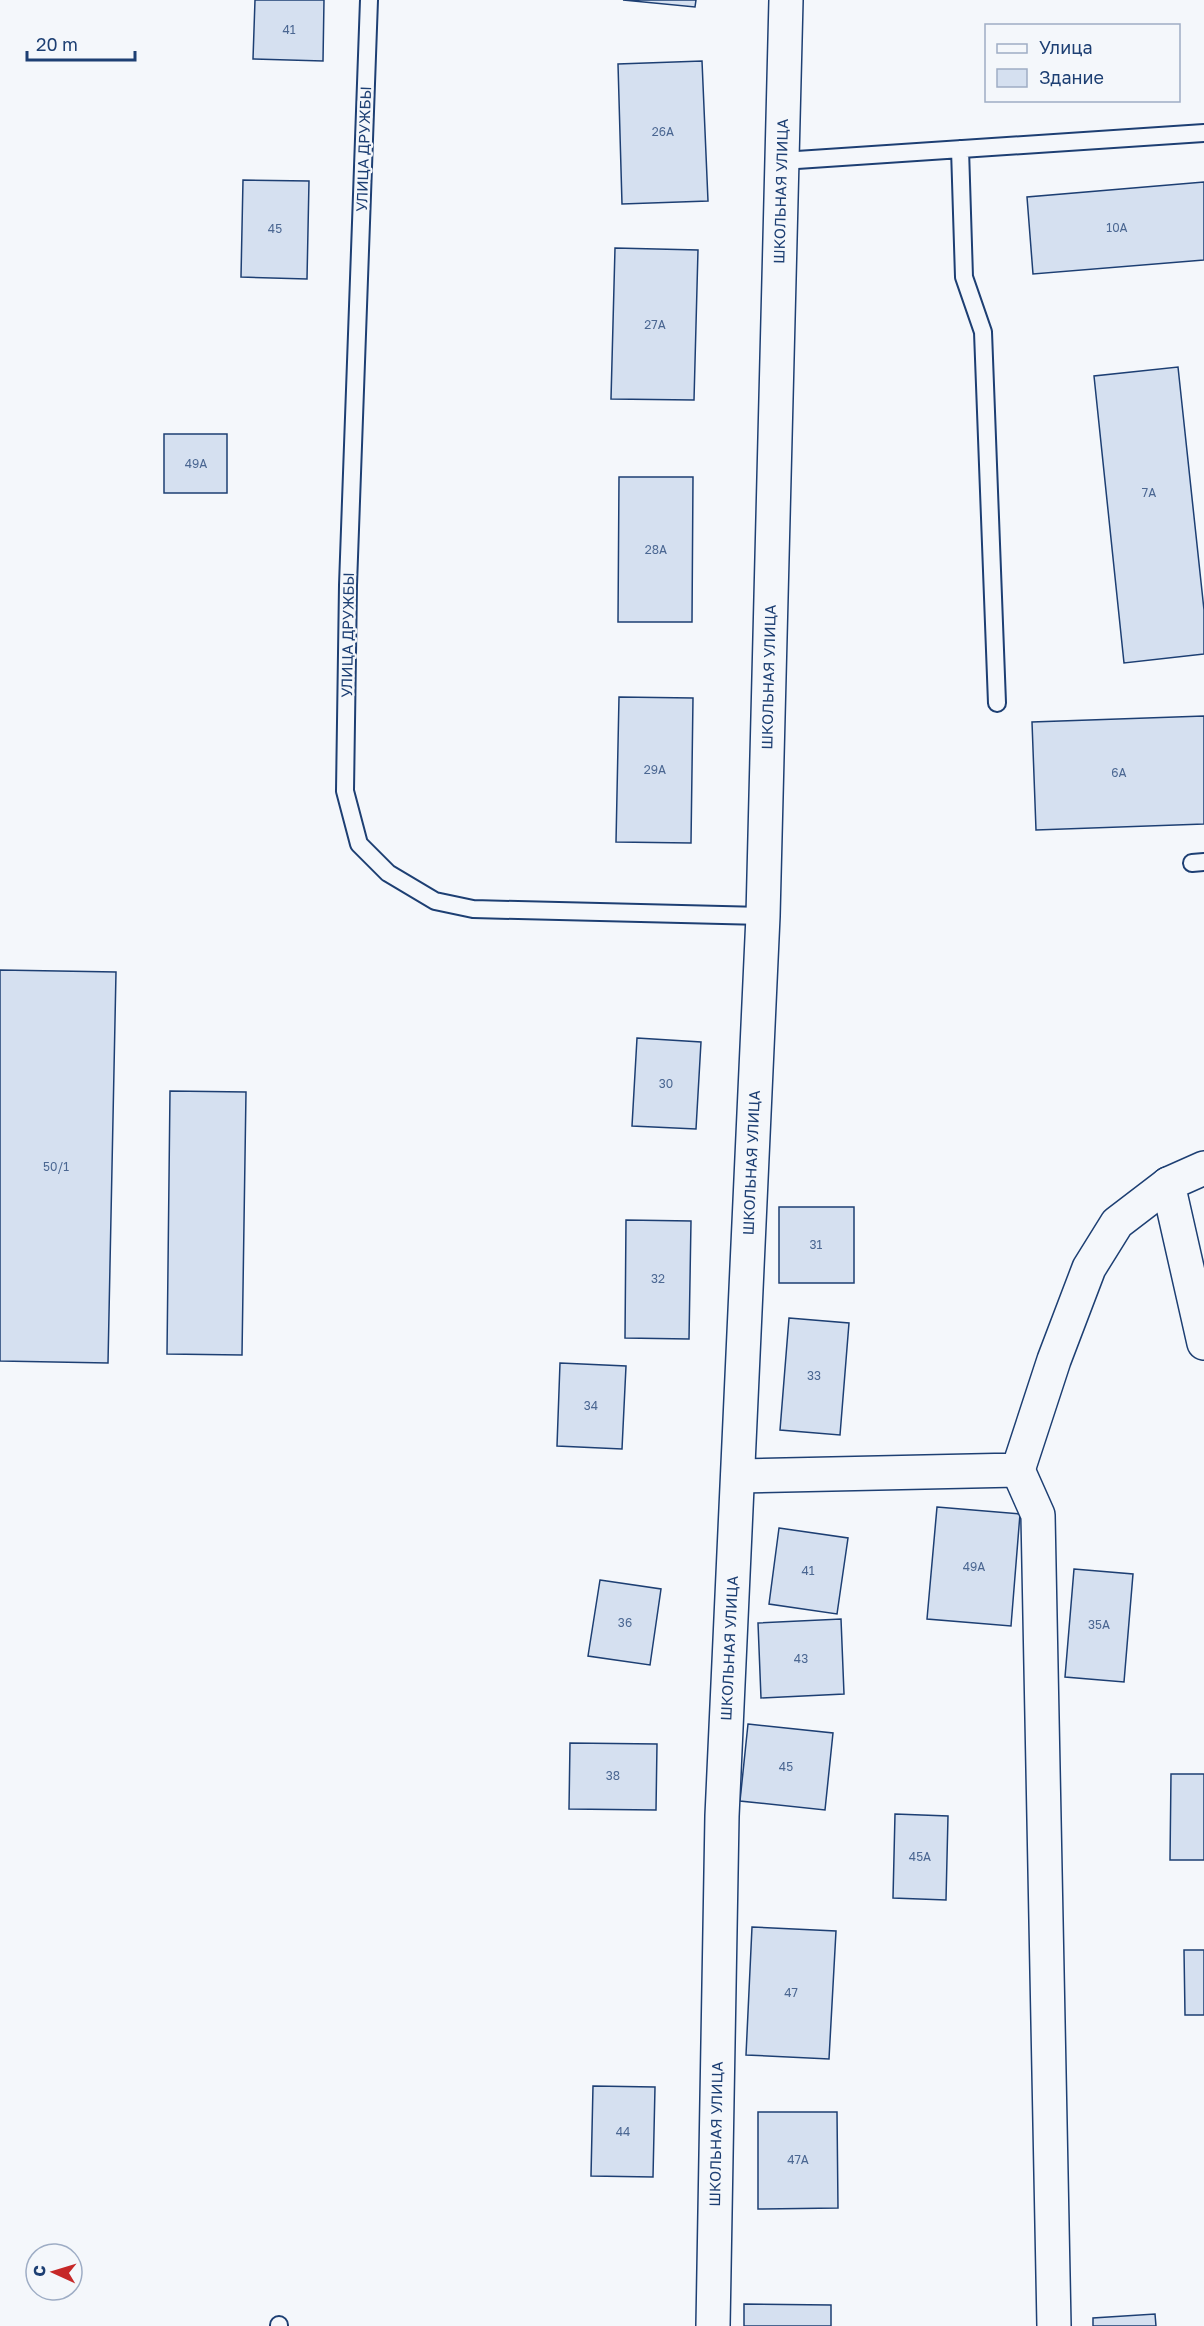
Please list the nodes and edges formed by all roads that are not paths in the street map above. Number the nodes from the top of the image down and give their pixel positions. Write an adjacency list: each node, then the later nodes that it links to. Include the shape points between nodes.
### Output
1 (369, 0): 7 (lane, УЛИЦА ДРУЖБЫ, via 348,585 345,791 359,844 388,873 435,901 473,909)
2 (786, 0): 5 (street, ШКОЛЬНАЯ УЛИЦА)
3 (1204, 133): 4 (lane)
4 (960, 149): 5 (lane); 6 (lane, via 964,277 983,332)
5 (782, 161): 7 (street, ШКОЛЬНАЯ УЛИЦА)
6 (997, 703)
7 (763, 916): 12 (street, ШКОЛЬНАЯ УЛИЦА)
8 (1204, 1168): 9 (street)
9 (1168, 1184): 10 (street); 11 (street, via 1118,1223 1089,1268)
10 (1204, 1343)
11 (1018, 1470): 12 (street); 14 (street, via 1038,1515)
12 (738, 1476): 13 (street, ШКОЛЬНАЯ УЛИЦА, via 722,1816)
13 (713, 2326)
14 (1054, 2326)

